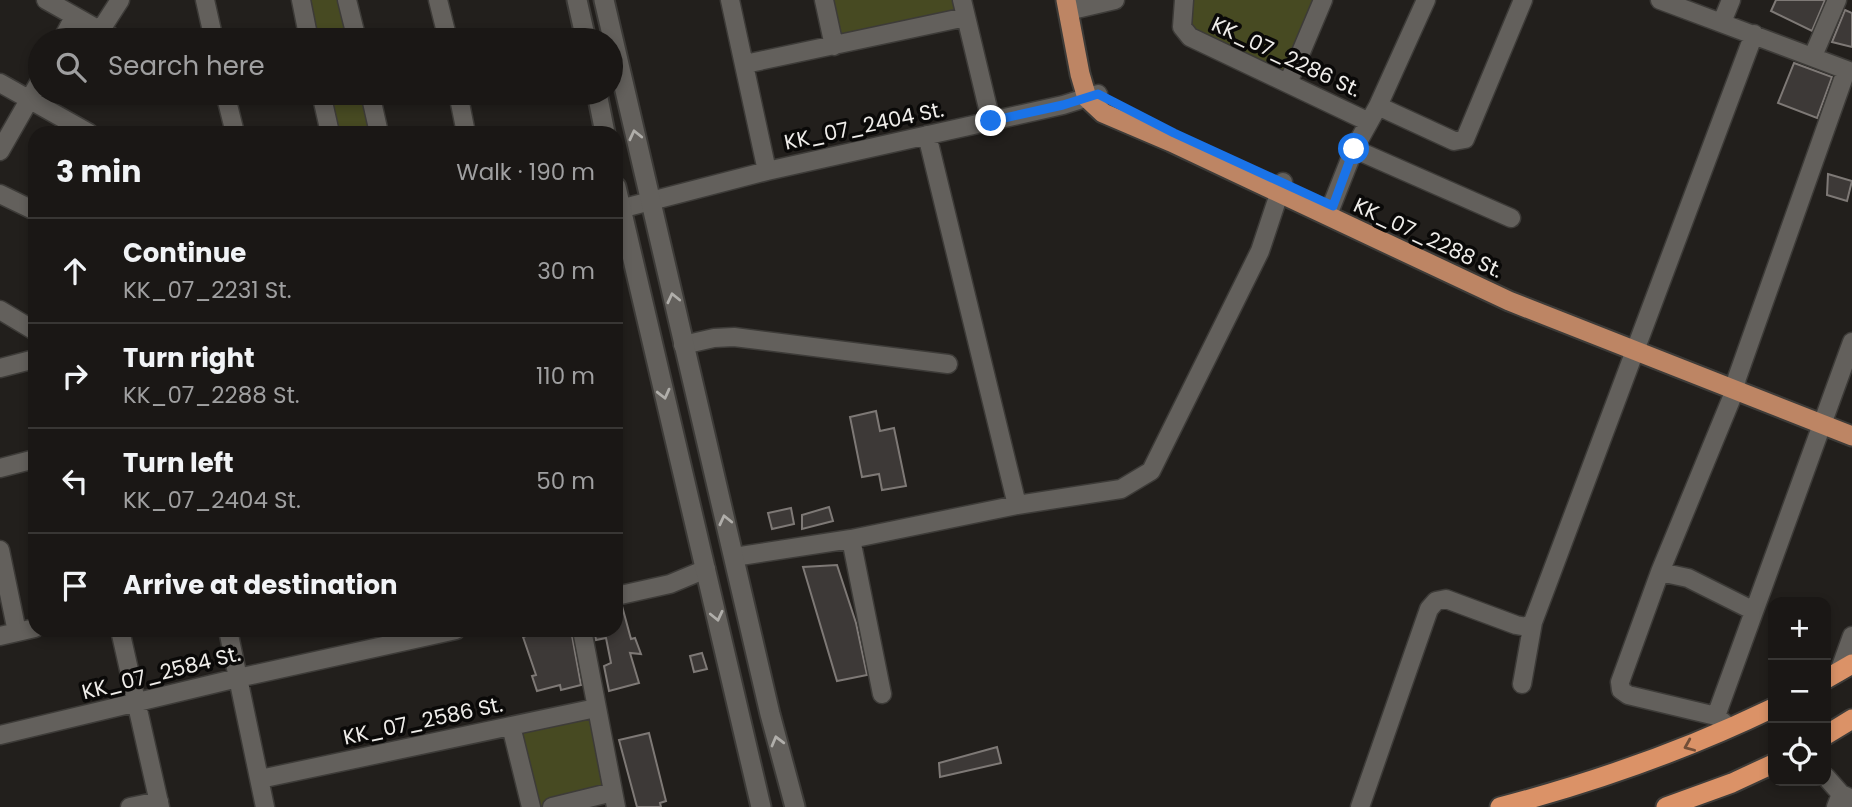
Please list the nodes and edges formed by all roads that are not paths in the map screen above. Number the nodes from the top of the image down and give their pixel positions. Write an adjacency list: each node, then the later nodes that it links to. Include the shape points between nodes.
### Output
1 (46, 0): 21 (street)
2 (120, 0): 25 (street)
3 (205, 0): 26 (street)
4 (301, 0): 27 (street)
5 (347, 0): 28 (street)
6 (438, 0): 29 (street)
7 (578, 0): 30 (street)
8 (604, 0): 31 (street, one-way to 8)
9 (730, 0): 35 (street)
10 (824, 0): 33 (street)
11 (1115, 0): 19 (street)
12 (1184, 0): 39 (street, KK_07_2286 St., via 1182,22 1190,37)
13 (1324, 0): 39 (street)
14 (1426, 0): 49 (street)
15 (1523, 0): 49 (street, KK_07_2286 St., via 1465,139 1454,141)
16 (1660, 0): 22 (street)
17 (1731, 0): 22 (street)
18 (1837, 0): 34 (street)
19 (1072, 5): 40 (main road)
20 (964, 9): 33 (street); 50 (street)
21 (74, 17): 23 (street); 24 (street)
22 (1722, 22): 32 (street)
23 (68, 28)
24 (94, 28)
25 (102, 28)
26 (211, 28)
27 (307, 28)
28 (354, 28)
29 (445, 28)
30 (584, 28)
31 (611, 28)
32 (1754, 34): 34 (street); 73 (street)
33 (834, 46): 35 (street)
34 (1813, 56): 36 (street)
35 (745, 64): 60 (street)
36 (1849, 71): 77 (street)
37 (623, 82): 63 (street, one-way to 37)
38 (0, 83): 41 (street)
39 (1288, 83): 49 (street, KK_07_2286 St.)
40 (1092, 96): 50 (street, KK_07_2404 St.); 61 (main road, KK_07_2288 St.)
41 (28, 100)
42 (28, 104): 59 (street)
43 (37, 105): 51 (street)
44 (225, 105): 52 (street)
45 (324, 105): 53 (street)
46 (373, 105): 54 (street)
47 (460, 105): 55 (street)
48 (599, 105): 56 (street)
49 (1374, 114): 58 (street)
50 (991, 121): 57 (street, KK_07_2404 St.)
51 (76, 126)
52 (233, 126)
53 (328, 126)
54 (377, 126)
55 (465, 126)
56 (604, 126)
57 (926, 135): 60 (street, KK_07_2404 St.); 83 (street)
58 (1354, 149): 66 (street); 67 (street)
59 (0, 150)
60 (767, 171): 63 (street, KK_07_2404 St.)
61 (1281, 188): 66 (main road, KK_07_2288 St.); 83 (street, via 1259,251 1151,471 1121,489)
62 (0, 194): 64 (street)
63 (651, 202): 65 (street, KK_07_2404 St.); 72 (street, one-way to 63)
64 (28, 208)
65 (623, 208)
66 (1331, 211): 73 (main road, KK_07_2288 St.)
67 (1511, 218)
68 (623, 229): 87 (street, one-way to 87)
69 (0, 310): 70 (street)
70 (28, 327)
71 (1852, 342): 78 (street)
72 (683, 345): 75 (street, via 734,337); 86 (street, one-way to 72)
73 (1637, 346): 77 (main road, KK_07_2288 St.); 91 (street)
74 (28, 361): 76 (street)
75 (948, 364)
76 (0, 368)
77 (1736, 384): 78 (main road, KK_07_2288 St.); 88 (street)
78 (1823, 417): 79 (main road, KK_07_2288 St.); 80 (main road, KK_07_2288 St.); 90 (street)
79 (1852, 423)
80 (1852, 436)
81 (28, 461): 82 (street)
82 (0, 468)
83 (1017, 505): 84 (street)
84 (852, 539): 86 (street); 101 (street)
85 (0, 550): 92 (street)
86 (734, 557): 121 (street, one-way to 86)
87 (706, 569): 89 (street, via 670,584); 120 (street, one-way to 120)
88 (1660, 572): 90 (street, via 1688,578); 106 (street, via 1621,690)
89 (623, 594)
90 (1754, 611): 106 (street)
91 (1533, 622): 100 (street); 122 (street, via 1527,627 1516,625 1446,598 1436,601 1429,609)
92 (17, 632)
93 (1852, 636): 98 (street)
94 (122, 637): 102 (street)
95 (229, 637): 99 (street)
96 (424, 637): 99 (street, KK_07_2584 St.)
97 (583, 637): 103 (street)
98 (1839, 672)
99 (238, 678): 102 (street, KK_07_2584 St.); 111 (street)
100 (1522, 684)
101 (882, 694)
102 (137, 703): 109 (street, KK_07_2584 St.); 115 (street)
103 (596, 708): 107 (street, KK_07_2586 St.); 113 (street)
104 (1768, 709): 106 (highway)
105 (1852, 719): 108 (highway)
106 (1723, 722): 123 (highway, one-way to 123, via 1653,760)
107 (511, 726): 111 (street, KK_07_2586 St.); 118 (street)
108 (1831, 732)
109 (0, 735)
110 (1768, 766): 124 (highway)
111 (260, 779): 117 (street)
112 (1831, 784): 114 (street)
113 (615, 800): 119 (street)
114 (1843, 800)
115 (159, 804): 116 (street)
116 (130, 807)
117 (265, 807)
118 (531, 807)
119 (552, 807)
120 (761, 807)
121 (795, 807)
122 (1360, 807)
123 (1500, 807)
124 (1666, 807)

